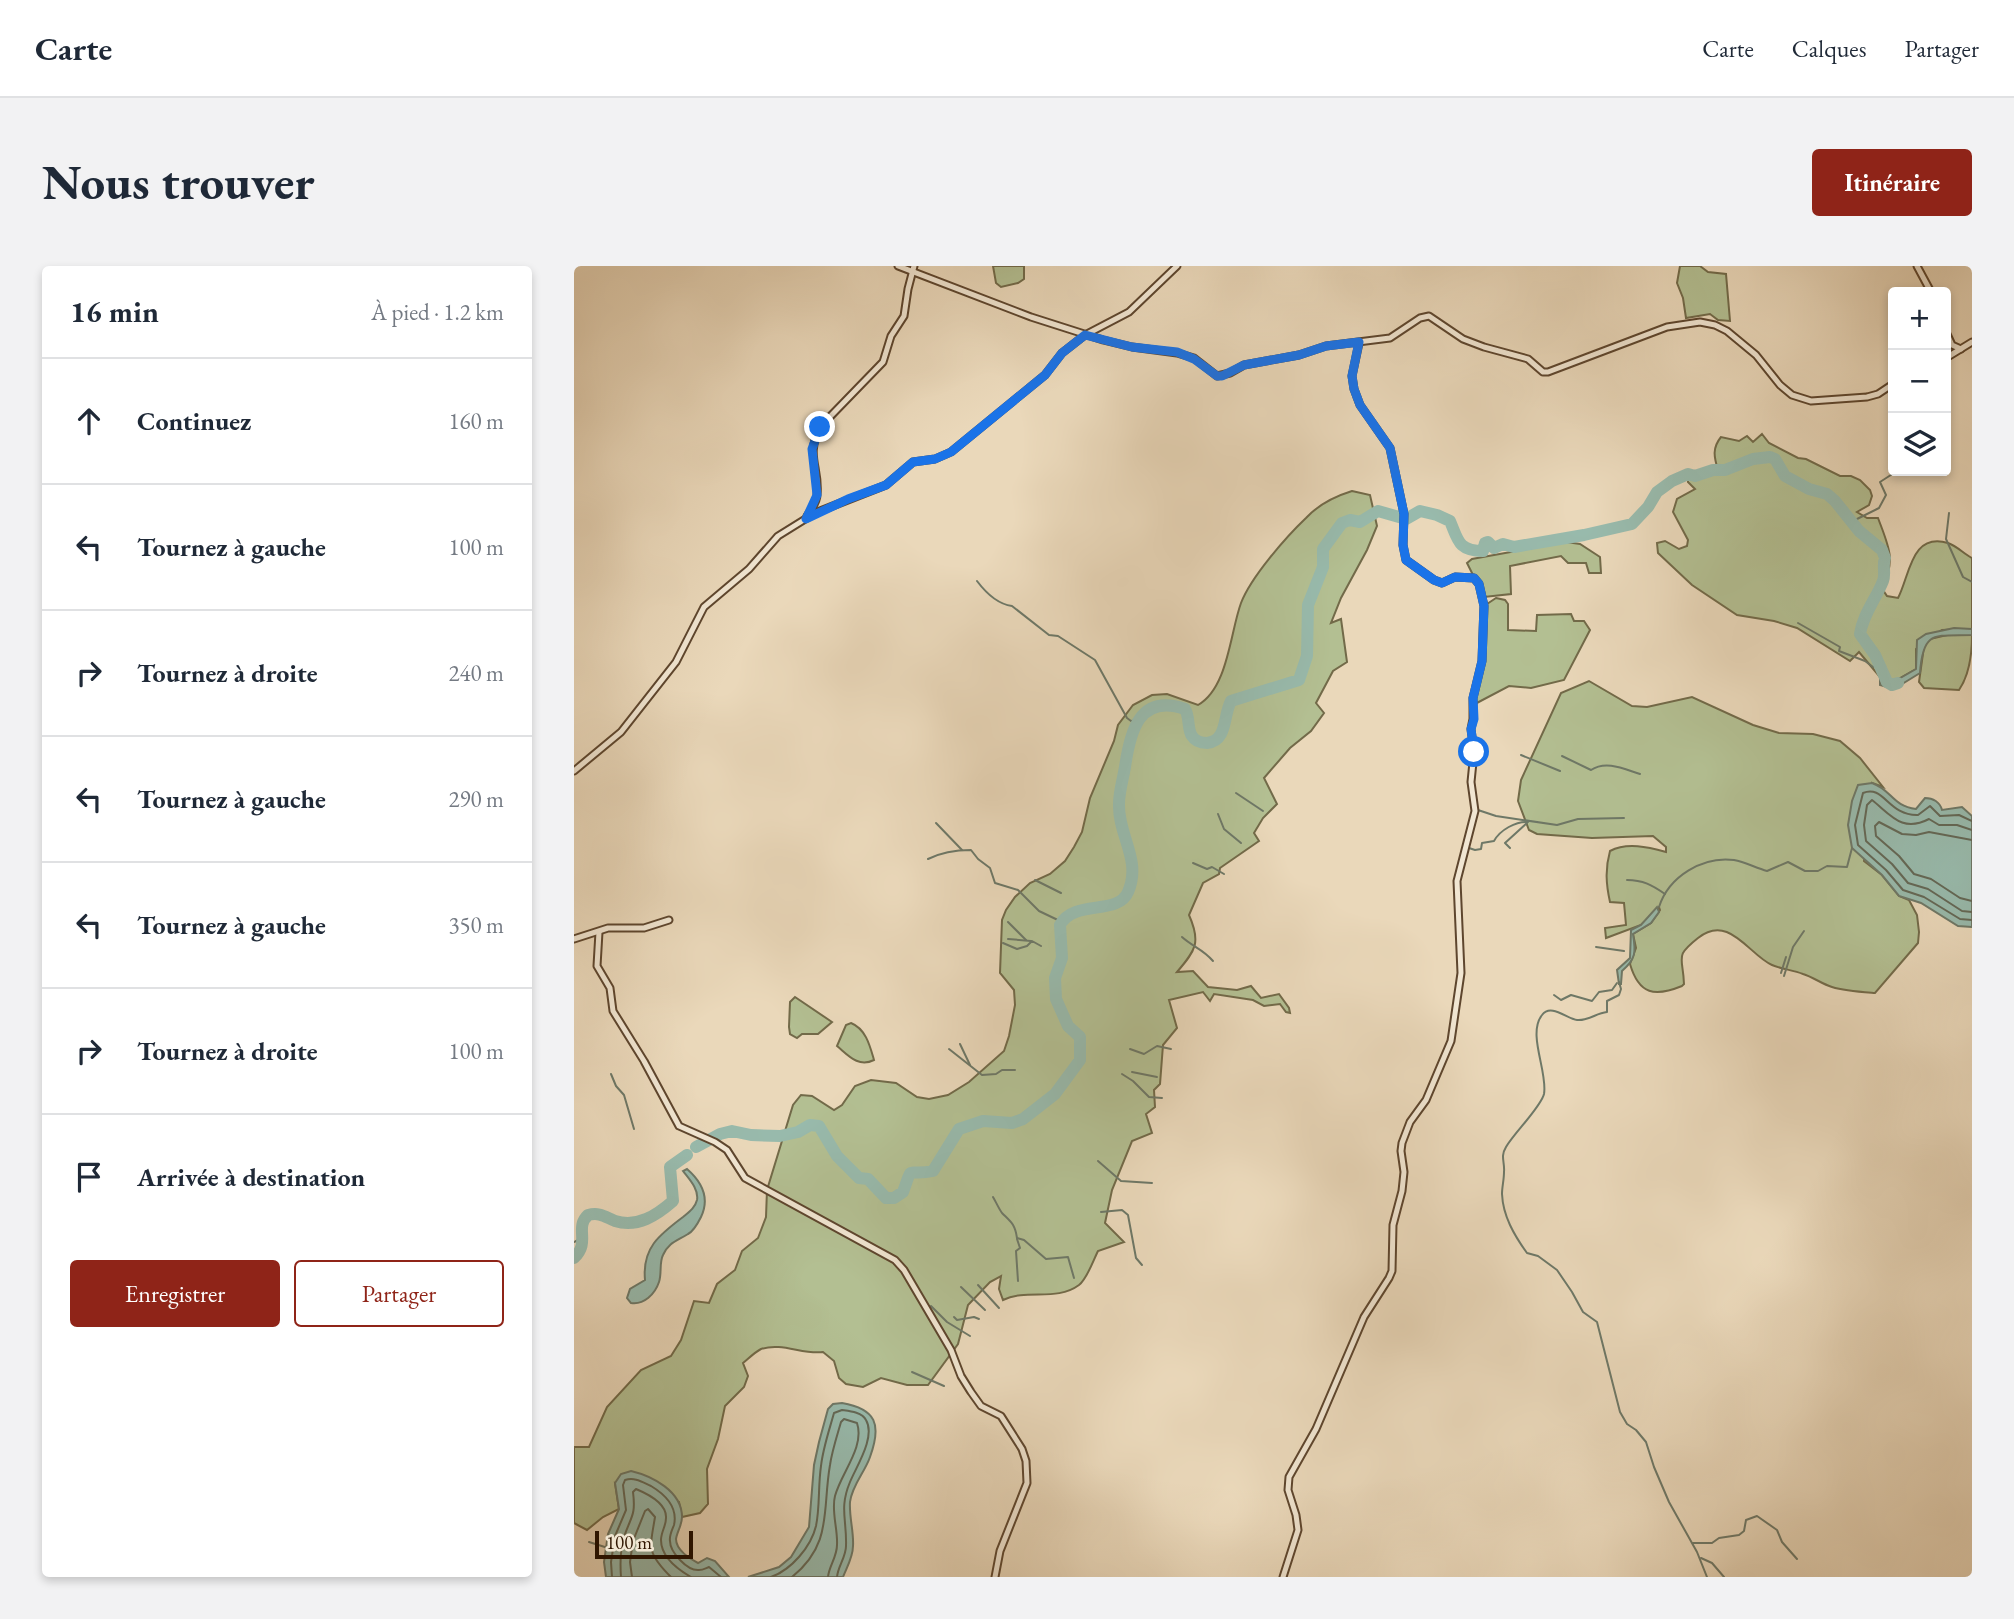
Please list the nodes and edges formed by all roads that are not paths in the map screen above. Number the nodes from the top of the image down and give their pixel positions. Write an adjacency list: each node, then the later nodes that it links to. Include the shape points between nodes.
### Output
1 (898, 266): 4 (street)
2 (1177, 266): 6 (street, via 1129,312)
3 (1917, 266): 5 (street)
4 (913, 269): 6 (street); 13 (street, via 904,316 891,335 883,362 815,437 817,495)
5 (1928, 287)
6 (1085, 335): 7 (street, via 1177,352 1217,376 1244,365); 13 (street, via 1062,353 1045,375 951,452 913,462 886,485)
7 (1359, 342): 12 (street, via 1390,338 1429,316 1463,339 1528,359 1548,372 1667,327 1700,322 1727,331 1792,395 1811,401 1867,397); 19 (street, via 1354,389 1390,448 1404,514 1406,560 1442,583 1455,577 1474,578 1484,597 1482,661 1471,729 1475,811 1457,881 1461,973 1451,1041 1402,1143 1404,1172 1393,1225 1390,1278 1364,1317 1316,1429 1289,1477 1298,1530)
8 (1972, 342): 10 (street)
9 (1951, 343): 10 (street)
10 (1962, 349): 11 (street)
11 (1951, 355)
12 (1888, 387)
13 (806, 519): 14 (street, via 778,536 750,569 704,607 676,662 621,732)
14 (574, 771)
15 (669, 920): 16 (street, via 644,928)
16 (599, 932): 17 (street); 18 (street, via 597,965 610,988 613,1011 679,1126 727,1150 745,1178 895,1260 951,1350 971,1392 981,1406 1001,1416 1022,1449 1027,1483 1000,1551)
17 (574, 939)
18 (995, 1577)
19 (1283, 1577)

